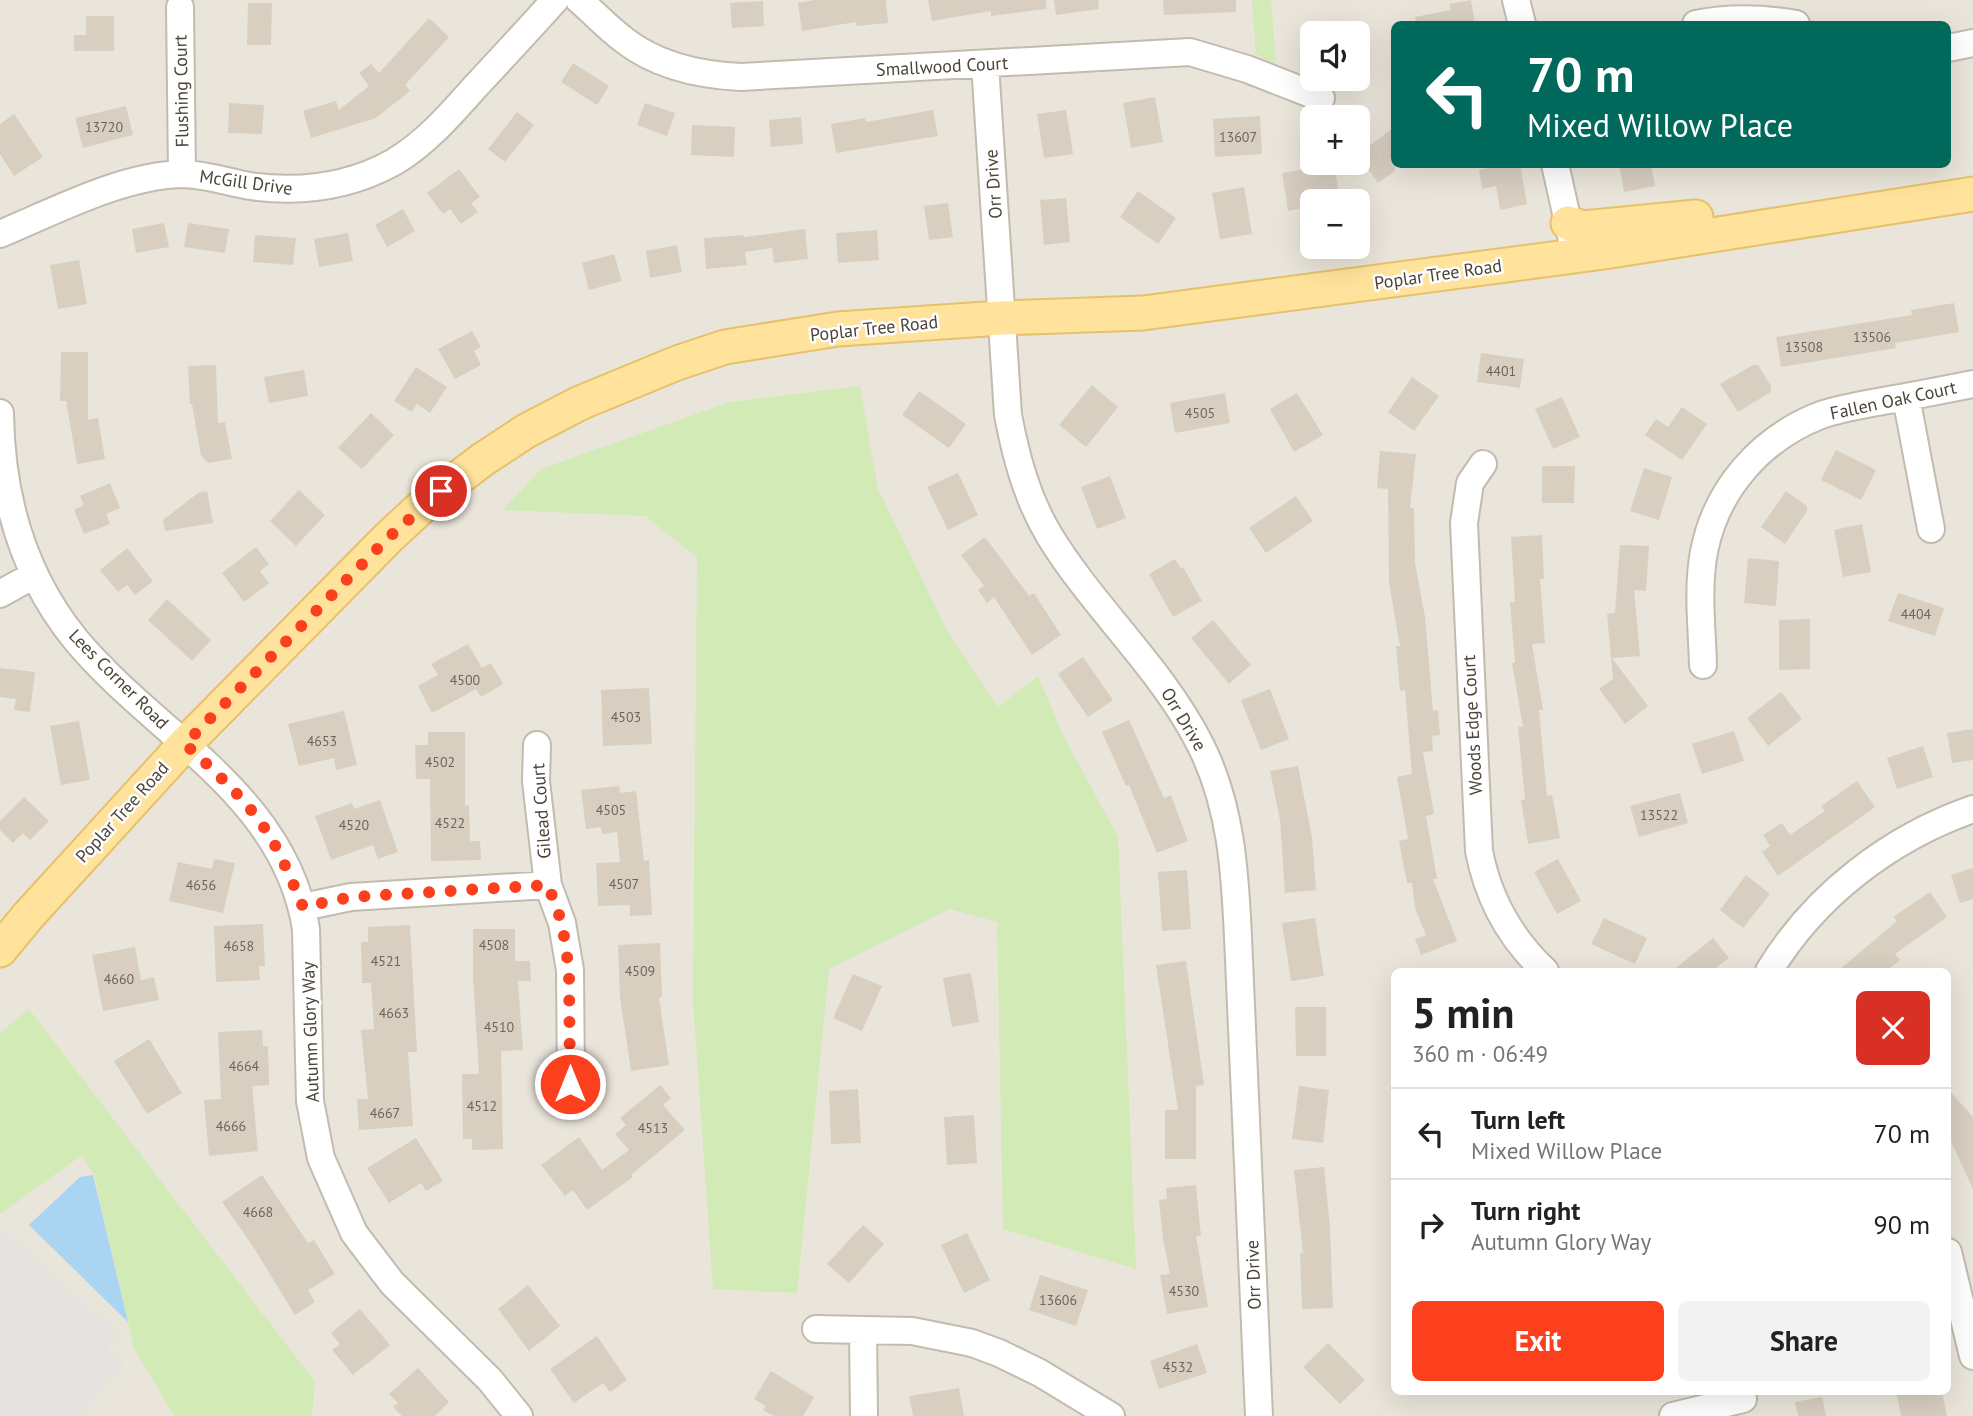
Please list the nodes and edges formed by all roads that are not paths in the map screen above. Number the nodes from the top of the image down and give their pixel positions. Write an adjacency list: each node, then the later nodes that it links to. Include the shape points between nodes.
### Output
1 (555, 0): 14 (street, McGill Drive, via 440,126 402,156 367,175 292,190)
2 (579, 0): 11 (street, Smallwood Court, via 624,41 653,57 719,76)
3 (1516, 0): 6 (street)
4 (180, 7): 14 (street, Flushing Court)
5 (1744, 9): 7 (street); 8 (street)
6 (1521, 21)
7 (1706, 21)
8 (1777, 21)
9 (1973, 43): 10 (street)
10 (1951, 47)
11 (985, 64): 12 (street, Smallwood Court, via 1190,52); 20 (street, Orr Drive)
12 (1321, 98)
13 (1556, 168): 17 (street)
14 (182, 174): 18 (street, McGill Drive, via 123,186)
15 (1973, 194): 16 (main road, Poplar Tree Road)
16 (1824, 218): 17 (main road, via 1695,217 1583,228); 19 (main road, Poplar Tree Road)
17 (1568, 223): 19 (street)
18 (0, 234)
19 (1575, 256): 20 (main road, Poplar Tree Road, via 1143,313)
20 (1001, 317): 29 (main road, Poplar Tree Road, via 838,329 725,347 580,403 482,460 427,502); 46 (street, Orr Drive, via 1008,415 1032,501 1067,563 1189,722 1214,775 1229,829)
21 (1973, 384): 22 (street, Fallen Oak Court)
22 (1906, 397): 25 (street); 28 (street, Fallen Oak Court, via 1841,409 1805,422 1765,447 1738,476 1716,512 1703,553)
23 (0, 414): 26 (street, Lees Corner Road, via 10,506)
24 (1483, 464): 35 (street, Woods Edge Court, via 1470,483 1464,523 1479,851 1486,885 1501,916)
25 (1931, 529)
26 (34, 575): 27 (street); 29 (street, Lees Corner Road, via 63,622 95,661)
27 (0, 594)
28 (1703, 665)
29 (185, 744): 33 (street, Autumn Glory Way, via 230,785 260,821); 34 (main road, Poplar Tree Road)
30 (537, 745): 32 (street, Gilead Court, via 537,795)
31 (1973, 809): 36 (street, via 1931,826 1872,860 1822,904)
32 (548, 885): 33 (street, via 351,897); 37 (street, Gilead Court, via 562,923 569,970)
33 (303, 907): 43 (street, Autumn Glory Way, via 309,972 310,1101 321,1158 354,1233 392,1283 490,1380)
34 (0, 950)
35 (1542, 968)
36 (1771, 968)
37 (570, 1084)
38 (1951, 1264): 41 (street)
39 (816, 1329): 40 (street)
40 (863, 1329): 44 (street); 45 (street, via 912,1331 972,1343 1040,1373)
41 (1973, 1356)
42 (1744, 1402): 47 (street)
43 (519, 1416)
44 (864, 1416)
45 (1111, 1416)
46 (1259, 1416)
47 (1673, 1416)

